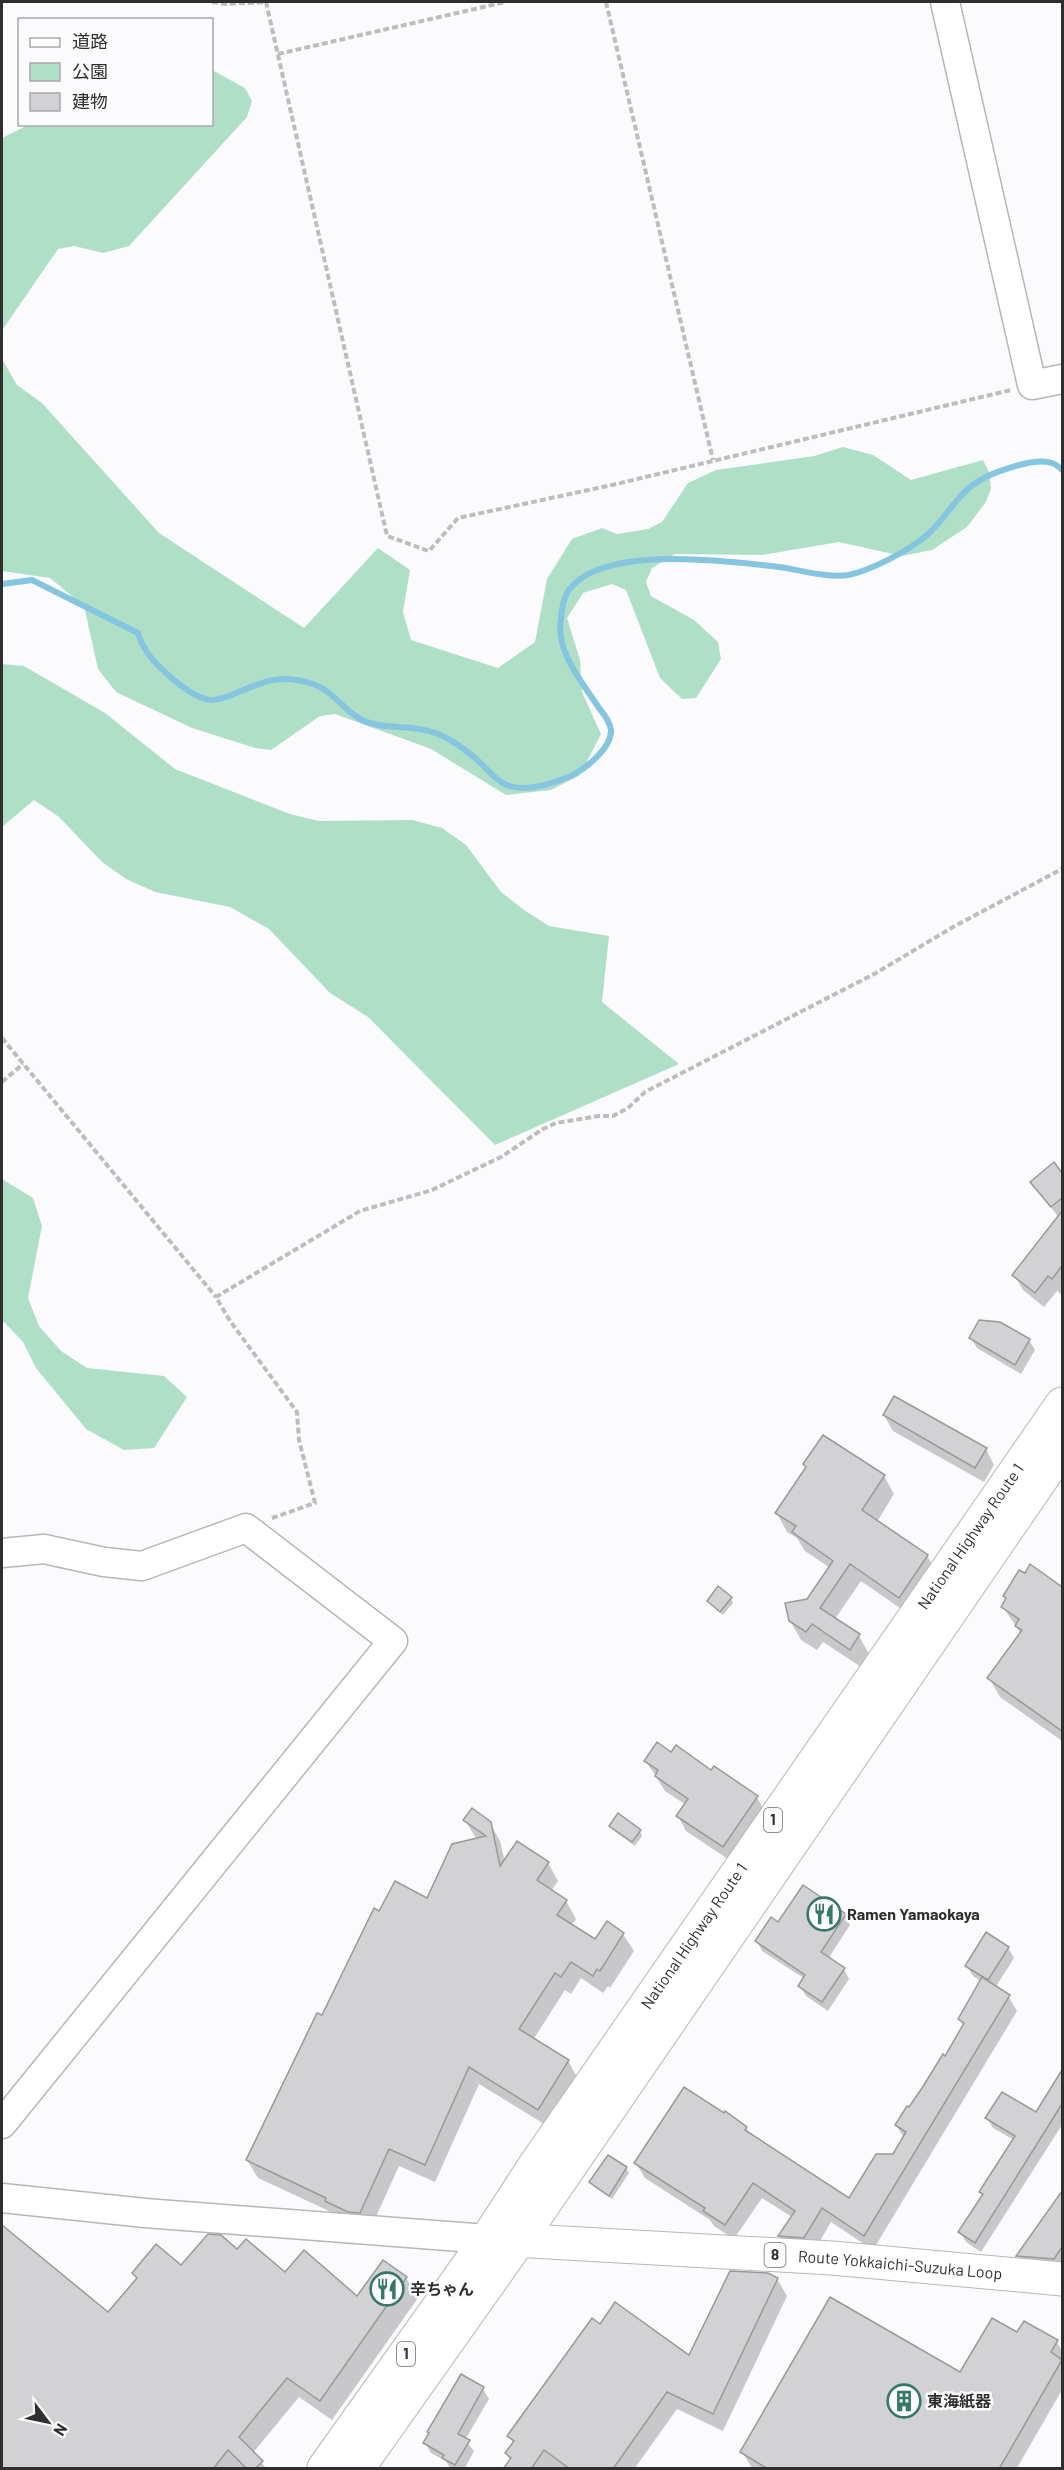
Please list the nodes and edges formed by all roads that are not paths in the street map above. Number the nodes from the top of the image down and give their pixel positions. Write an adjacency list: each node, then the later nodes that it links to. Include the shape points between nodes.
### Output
1 (945, 2): 2 (street, via 1032,386)
2 (1062, 379)
3 (1062, 1404): 6 (main road, National Highway Route 1 / 1)
4 (1062, 1449): 6 (main road, National Highway Route 1 / 1)
5 (2, 1553): 8 (street, via 44,1549 142,1566 246,1528 393,1641)
6 (971, 1558): 7 (main road, National Highway Route 1 / 1)
7 (703, 1947): 10 (main road, National Highway Route 1 / 1, via 533,2168); 11 (main road, National Highway Route 1 / 1)
8 (2, 2124)
9 (2, 2198): 10 (street)
10 (487, 2239): 11 (main road, Route Yokkaichi-Suzuka Loop / 8); 13 (main road, National Highway Route 1 / 1)
11 (520, 2239): 12 (main road, Route Yokkaichi-Suzuka Loop / 8, via 832,2258); 14 (main road, National Highway Route 1 / 1)
12 (1062, 2279)
13 (324, 2469)
14 (358, 2469)

